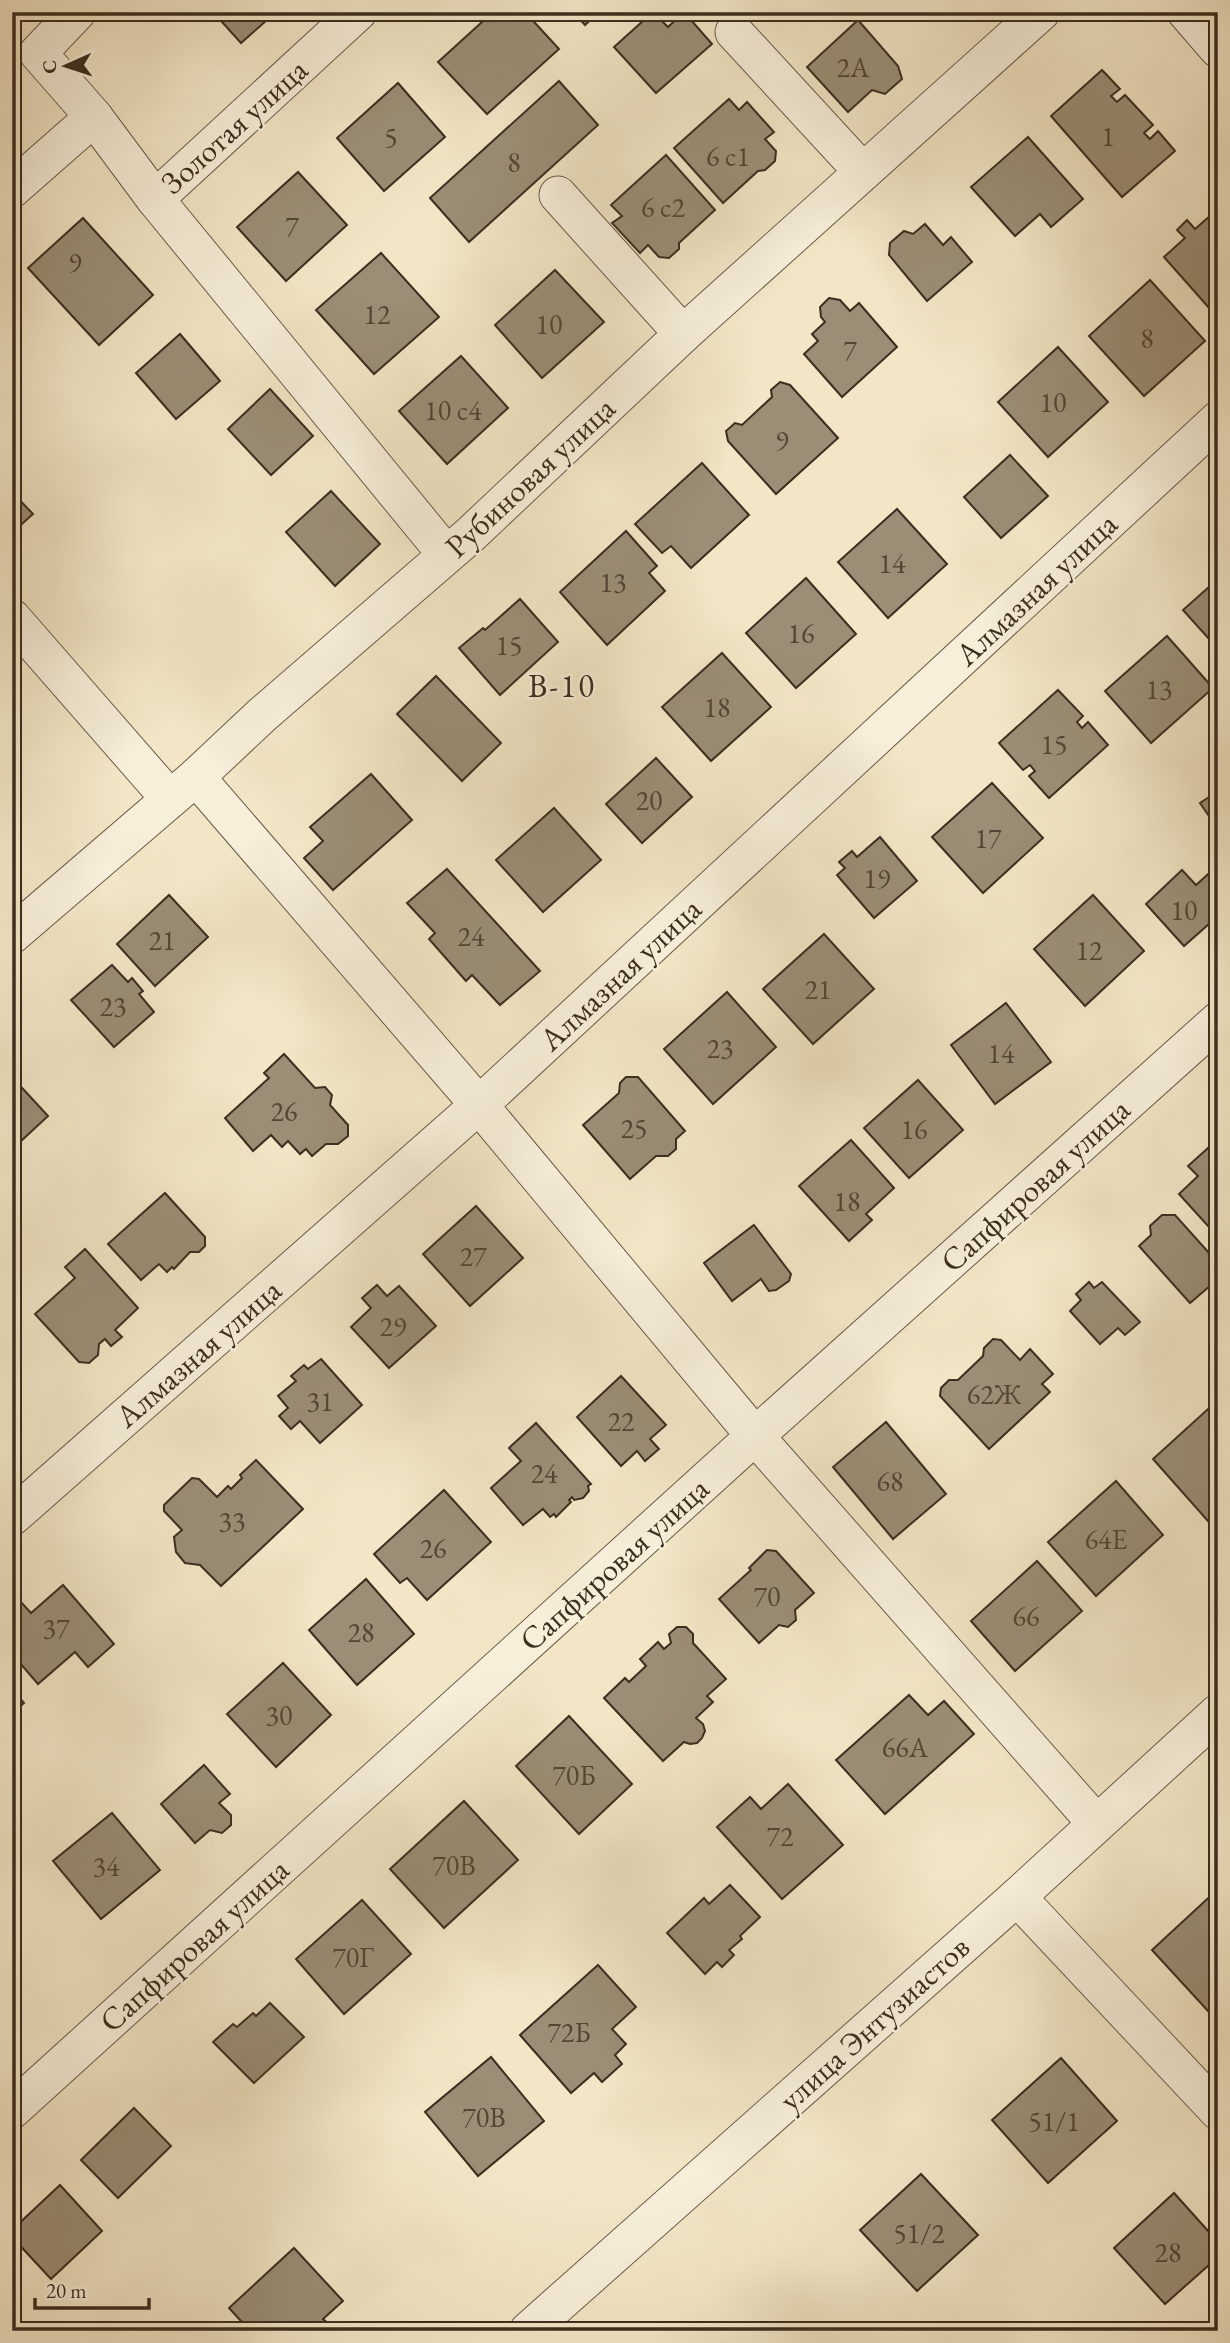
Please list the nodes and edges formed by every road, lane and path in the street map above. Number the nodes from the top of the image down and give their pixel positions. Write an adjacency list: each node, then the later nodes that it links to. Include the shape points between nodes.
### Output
1 (77, 12): 7 (street, Золотая улица, via 38,53)
2 (358, 12): 11 (street, Золотая улица)
3 (1041, 12): 8 (street, Рубиновая улица)
4 (1186, 12): 6 (street)
5 (734, 32): 8 (street)
6 (1218, 49)
7 (94, 117): 9 (street); 11 (street, Золотая улица)
8 (863, 172): 12 (street, Рубиновая улица)
9 (12, 189)
10 (558, 195): 12 (street)
11 (156, 200): 14 (street)
12 (683, 334): 14 (street, Рубиновая улица)
13 (1218, 420): 19 (street, Алмазная улица)
14 (446, 554): 16 (street, Рубиновая улица)
15 (12, 618): 16 (street)
16 (183, 788): 17 (street, Рубиновая улица); 19 (street)
17 (12, 935)
18 (1218, 1021): 20 (street, Сапфировая улица)
19 (478, 1105): 20 (street); 21 (street, Алмазная улица)
20 (755, 1436): 23 (street); 25 (street, Сапфировая улица)
21 (12, 1517)
22 (1218, 1713): 23 (street, улица Энтузиастов)
23 (1096, 1823): 24 (street, улица Энтузиастов)
24 (1017, 1896): 26 (street); 27 (street, улица Энтузиастов)
25 (12, 2110)
26 (1218, 2110)
27 (528, 2331)

